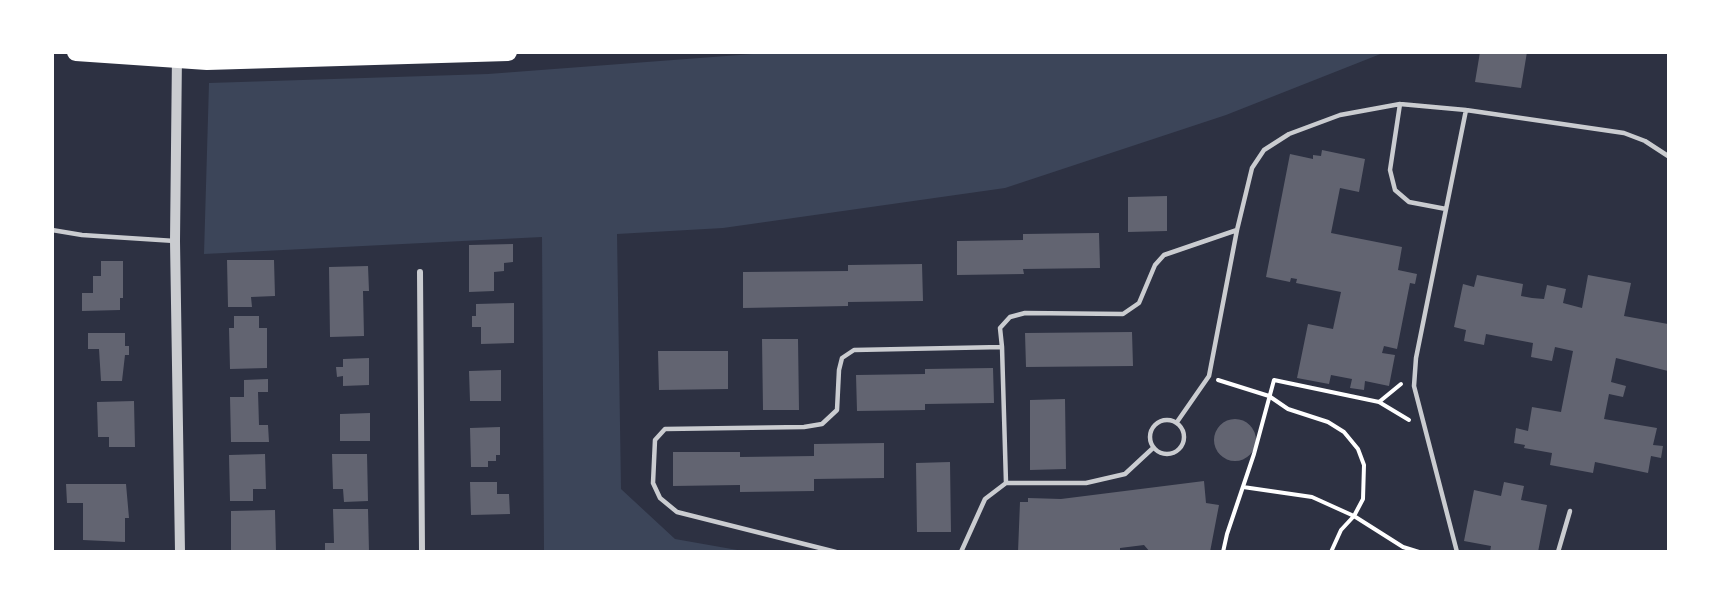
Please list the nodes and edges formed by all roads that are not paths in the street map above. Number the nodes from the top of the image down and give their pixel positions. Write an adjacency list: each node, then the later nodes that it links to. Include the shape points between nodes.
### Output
1 (76, 52): 3 (highway, via 207,61)
2 (177, 52): 10 (street)
3 (508, 52)
4 (1400, 104): 5 (lane); 7 (lane, via 1390,170 1395,189 1409,202); 9 (lane, via 1340,115 1289,134 1264,150 1252,168)
5 (1466, 110): 6 (lane, via 1624,133); 7 (lane)
6 (1668, 156)
7 (1446, 209): 21 (lane, via 1416,358 1414,386)
8 (52, 230): 10 (lane)
9 (1237, 230): 12 (lane, via 1164,255 1155,265 1140,303 1123,314 1025,313 1010,317 1000,327); 13 (lane, via 1209,376)
10 (175, 241): 17 (street)
11 (420, 272): 18 (street)
12 (1002, 347): 15 (lane); 19 (lane, via 854,350 842,358 837,410 822,424 665,429 655,440 653,483 660,498 677,512)
13 (1177, 422): 14 (lane, via 1163,420 1152,428); 14 (lane, via 1184,433 1182,446 1165,454)
14 (1153, 448): 15 (lane, via 1125,474 1086,483)
15 (1006, 483): 20 (lane, via 985,499)
16 (1570, 511): 22 (lane)
17 (180, 552)
18 (422, 552)
19 (836, 552)
20 (961, 552)
21 (1456, 552)
22 (1558, 552)

